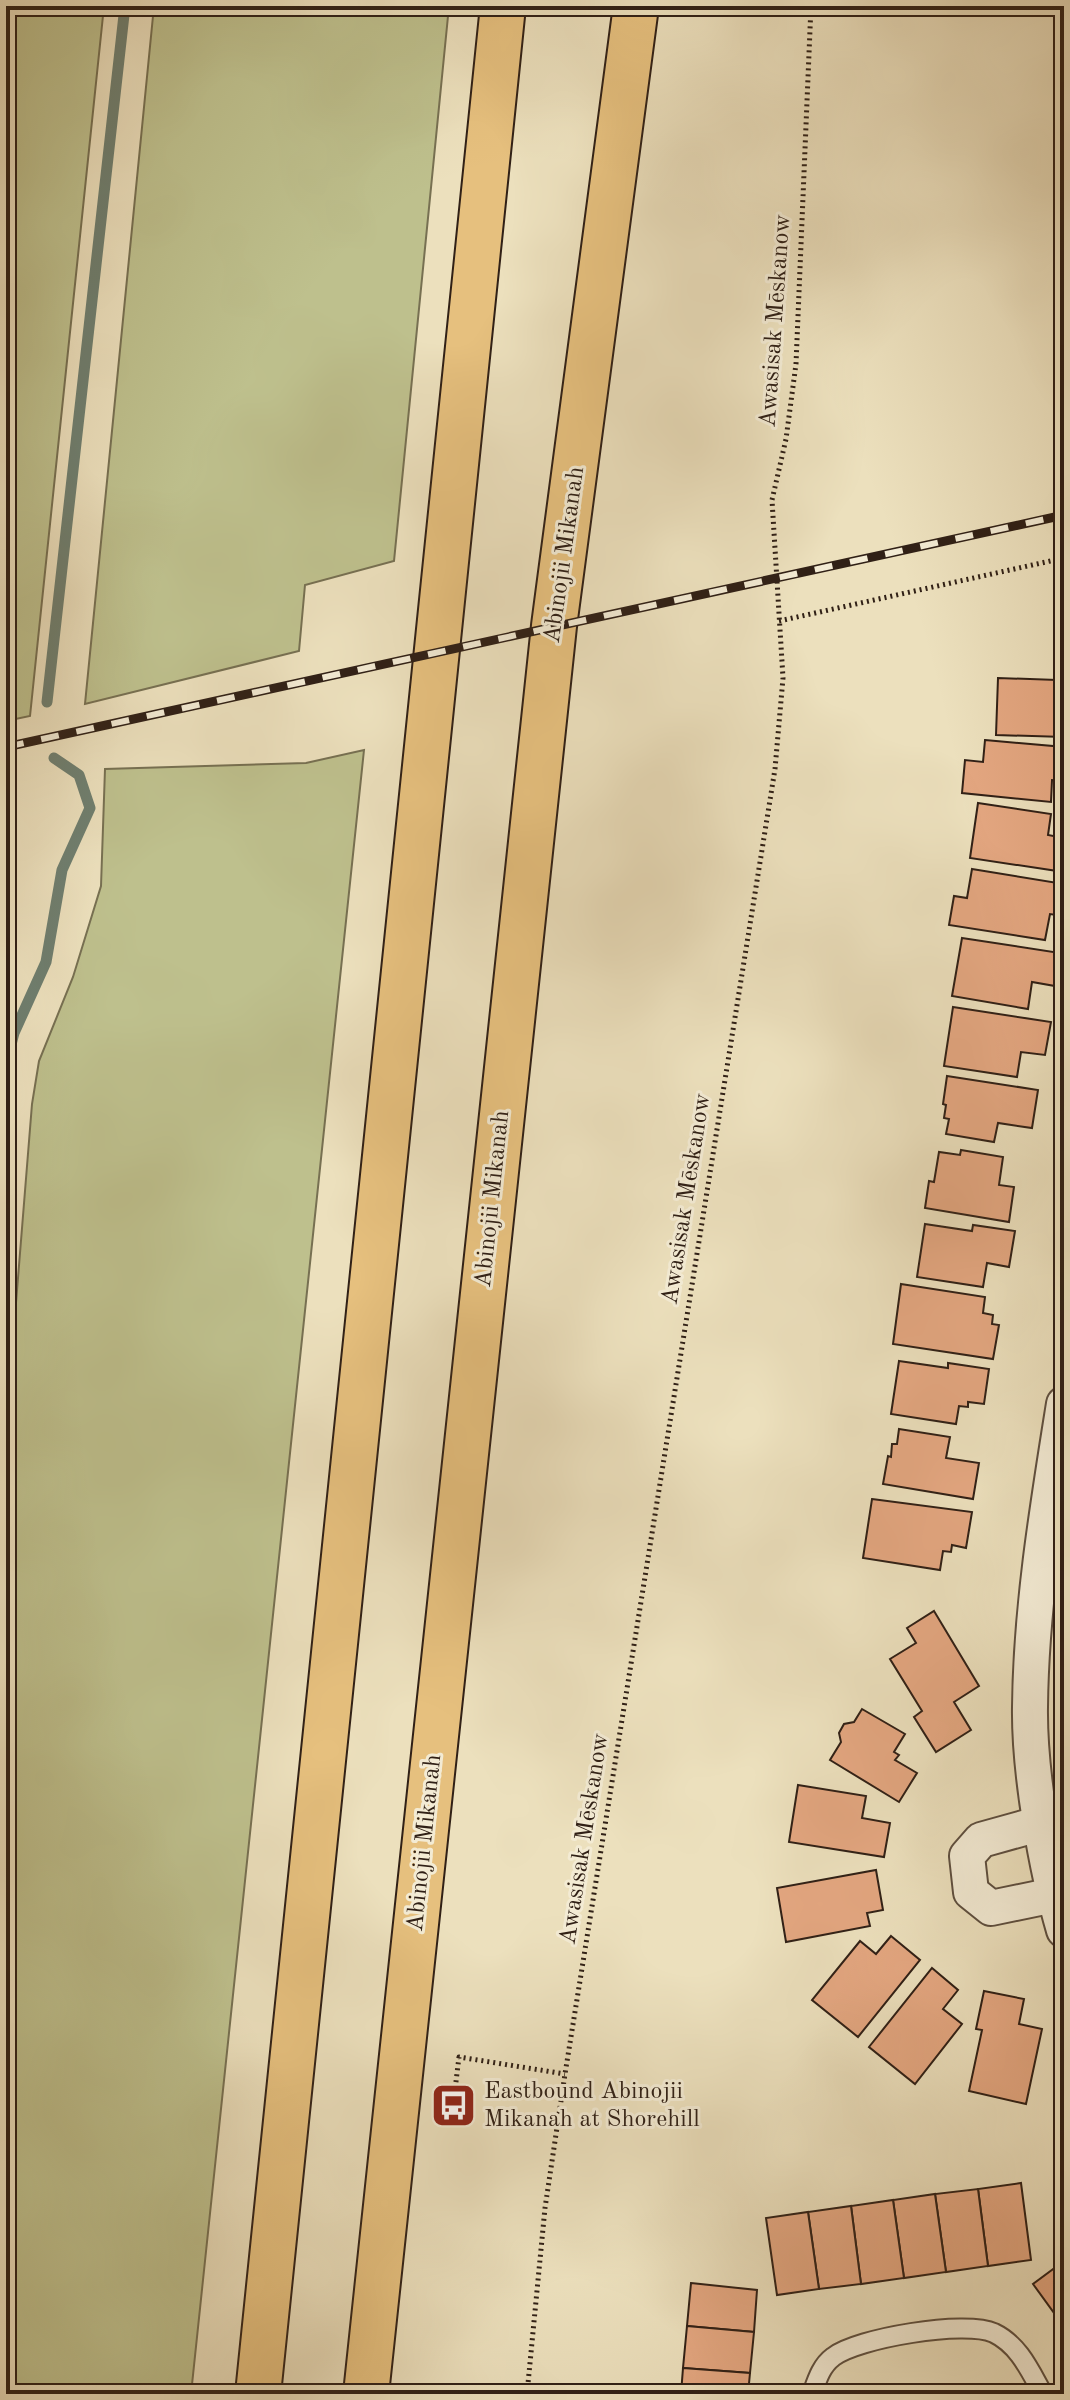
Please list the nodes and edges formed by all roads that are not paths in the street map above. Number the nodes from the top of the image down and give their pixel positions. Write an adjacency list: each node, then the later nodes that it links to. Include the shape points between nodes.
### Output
1 (503, 6): 7 (main road)
2 (636, 6): 8 (main road, Abinojii Mikanah, via 554,626)
3 (1064, 1404): 4 (street, via 1046,1522 1029,1710)
4 (1042, 1823): 5 (street); 5 (street, via 981,1840 967,1856 971,1892 991,1908)
5 (1054, 1895): 6 (street)
6 (1064, 1930)
7 (258, 2394)
8 (366, 2394)
9 (812, 2394): 10 (lane, via 831,2358 852,2345 959,2328 977,2328 1010,2343)
10 (1043, 2394)

